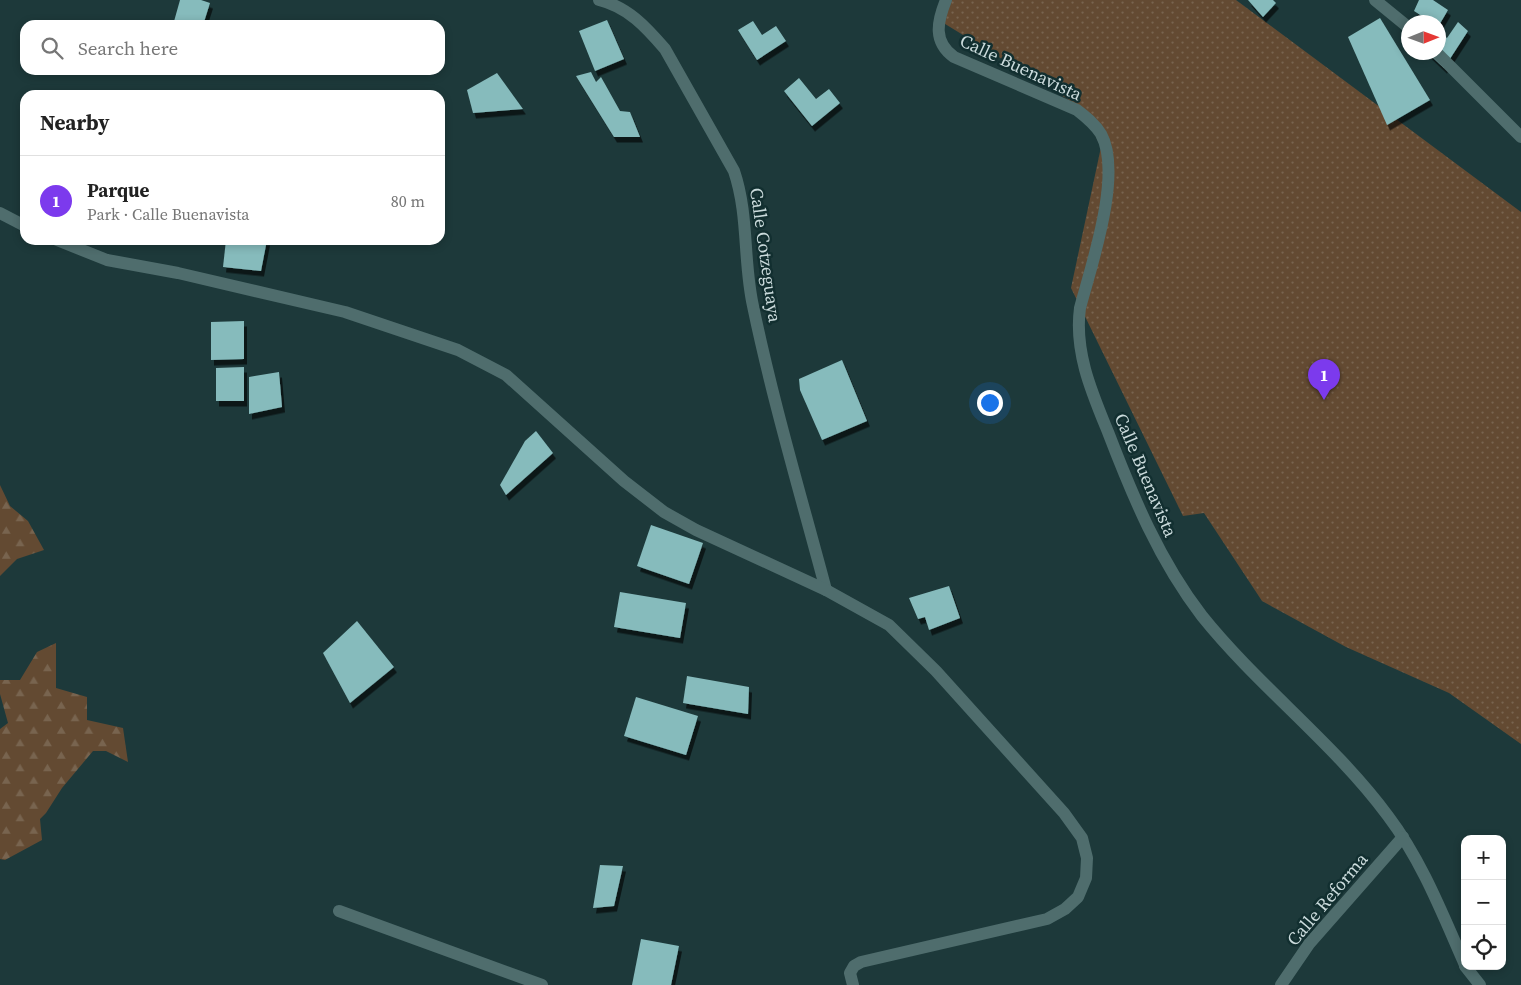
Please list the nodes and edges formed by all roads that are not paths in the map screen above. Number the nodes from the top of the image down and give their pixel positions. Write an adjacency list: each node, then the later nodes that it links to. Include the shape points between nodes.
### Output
1 (599, 0): 10 (street, Calle Cotzeguaya, via 627,11 660,44 734,171 744,211 752,304)
2 (946, 0): 11 (street, Calle Buenavista, via 938,34 945,50 985,71 1077,110 1102,135 1109,164 1108,186 1080,308 1080,346 1093,395 1133,497 1157,547 1212,627 1371,794)
3 (1375, 0): 4 (street)
4 (1401, 21)
5 (1444, 60): 6 (street)
6 (1521, 137)
7 (0, 213): 8 (street)
8 (20, 223)
9 (70, 245): 10 (street, via 107,260 345,312 458,350 506,375 624,481 664,512)
10 (826, 590): 16 (street, via 889,624 926,661 1064,813 1082,838 1087,858 1086,878 1078,897 1047,919 861,962 850,973)
11 (1403, 837): 13 (street, Calle Buenavista, via 1430,883); 17 (street, Calle Reforma, via 1309,944)
12 (339, 910): 15 (street)
13 (1461, 956)
14 (1469, 970): 18 (street, Calle Buenavista)
15 (542, 985)
16 (853, 985)
17 (1281, 985)
18 (1480, 985)

